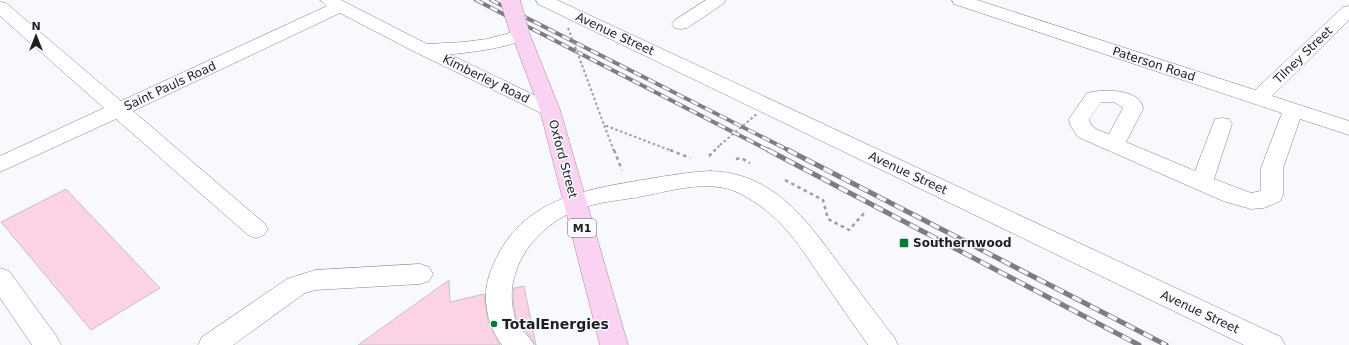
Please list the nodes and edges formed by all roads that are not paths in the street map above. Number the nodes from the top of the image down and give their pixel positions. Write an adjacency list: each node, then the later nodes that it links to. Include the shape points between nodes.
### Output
1 (510, 0): 9 (main road, Oxford Street / M1, bridge)
2 (544, 0): 29 (street, Avenue Street)
3 (717, 0): 8 (street)
4 (960, 0): 11 (street, Paterson Road)
5 (334, 3): 10 (street, Kimberley Road); 12 (street, Saint Pauls Road)
6 (0, 7): 12 (street)
7 (1349, 11): 11 (street, Tilney Street)
8 (681, 24)
9 (520, 32): 10 (street, Kimberley Road, via 478,47 452,50); 13 (main road, Oxford Street / M1)
10 (421, 48): 13 (street, Kimberley Road)
11 (1257, 99): 14 (street, Paterson Road)
12 (118, 110): 18 (street, Saint Pauls Road); 21 (street)
13 (550, 110): 20 (main road, Oxford Street / M1)
14 (1293, 110): 16 (street, Paterson Road); 19 (street, via 1272,168 1272,195 1264,200 1251,201)
15 (1222, 124): 19 (street)
16 (1349, 128)
17 (1114, 145): 19 (street)
18 (0, 165)
19 (1202, 183)
20 (574, 202): 26 (street, via 526,232 510,256 503,273 499,306 503,324); 27 (main road, Oxford Street / M1); 28 (street, via 683,181 721,179 749,189 772,202 799,227)
21 (256, 229)
22 (420, 274): 25 (street, via 315,280 296,286)
23 (0, 278): 24 (street)
24 (47, 345)
25 (212, 345)
26 (520, 345)
27 (614, 345)
28 (884, 345)
29 (1271, 345)

